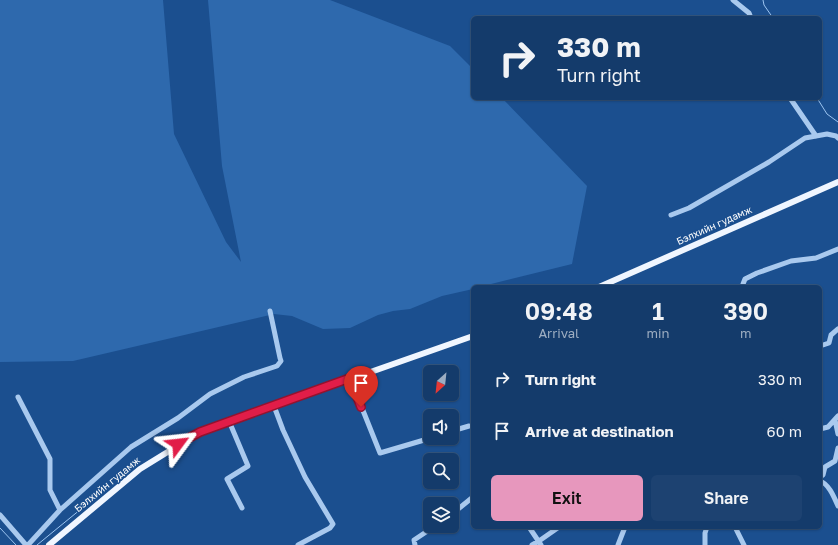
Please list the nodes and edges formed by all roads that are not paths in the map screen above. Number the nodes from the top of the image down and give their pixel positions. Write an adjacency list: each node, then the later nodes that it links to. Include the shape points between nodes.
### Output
1 (733, 0): 2 (street)
2 (750, 16)
3 (791, 100): 4 (street)
4 (816, 136): 5 (street, via 827,134); 7 (street, via 806,138 689,208)
5 (838, 138)
6 (838, 182): 9 (main road, Бэлхийн гудамж)
7 (671, 215)
8 (838, 249): 10 (street, via 816,258 791,261 757,273 745,279)
9 (604, 285)
10 (743, 285)
11 (270, 311): 32 (street, via 280,358 277,366 244,377 210,394 178,418 128,449)
12 (838, 329): 14 (street, via 831,335 829,343)
13 (471, 337): 15 (main road, Бэлхийн гудамж)
14 (822, 345)
15 (350, 378): 17 (main road, Бэлхийн гудамж); 24 (street, via 380,453)
16 (18, 397): 32 (street, via 50,460 50,490)
17 (274, 406): 19 (main road, Бэлхийн гудамж); 43 (street, via 305,477 333,524)
18 (836, 418): 22 (street, via 828,427); 23 (street)
19 (228, 421): 30 (street, via 248,466 227,479); 42 (main road, Бэлхийн гудамж, via 200,432 140,468)
20 (468, 426): 21 (street)
21 (459, 429)
22 (822, 429)
23 (838, 434)
24 (423, 440)
25 (838, 448): 26 (street, via 835,461 825,467)
26 (822, 475)
27 (822, 482): 29 (street)
28 (471, 499): 31 (street)
29 (838, 506)
30 (242, 508)
31 (459, 508)
32 (60, 510): 41 (street)
33 (0, 515): 41 (street)
34 (530, 529): 40 (street)
35 (557, 529): 40 (street)
36 (624, 529): 46 (street)
37 (706, 529): 47 (street)
38 (736, 529): 48 (street)
39 (424, 533): 44 (street, via 414,540)
40 (540, 543): 45 (street)
41 (27, 545)
42 (49, 545)
43 (298, 545)
44 (415, 545)
45 (532, 545)
46 (618, 545)
47 (705, 545)
48 (744, 545)

